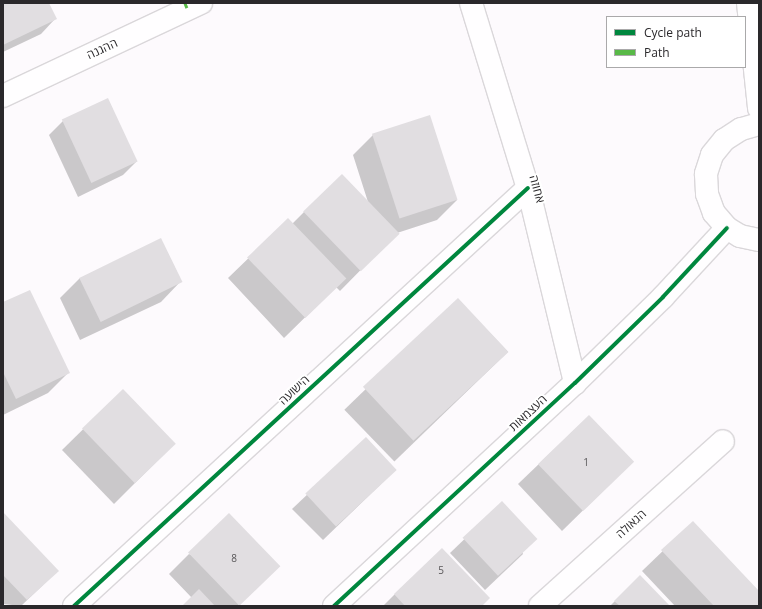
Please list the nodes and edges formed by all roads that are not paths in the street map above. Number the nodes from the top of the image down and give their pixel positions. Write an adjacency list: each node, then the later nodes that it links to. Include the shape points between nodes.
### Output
1 (201, 3): 4 (street, ההגנה)
2 (471, 3): 7 (street, אחוזה)
3 (748, 3): 5 (street)
4 (3, 96)
5 (759, 108)
6 (759, 124): 8 (street, via 741,129 724,140 712,155 706,174 709,200 714,212)
7 (528, 188): 10 (street, אחוזה); 13 (street, הישועה)
8 (727, 228): 9 (street, via 740,236); 10 (street, העצמאות, via 663,297)
9 (759, 240)
10 (574, 384): 12 (street, העצמאות)
11 (723, 441): 14 (street, הגאולה)
12 (347, 602)
13 (74, 606)
14 (540, 606)

